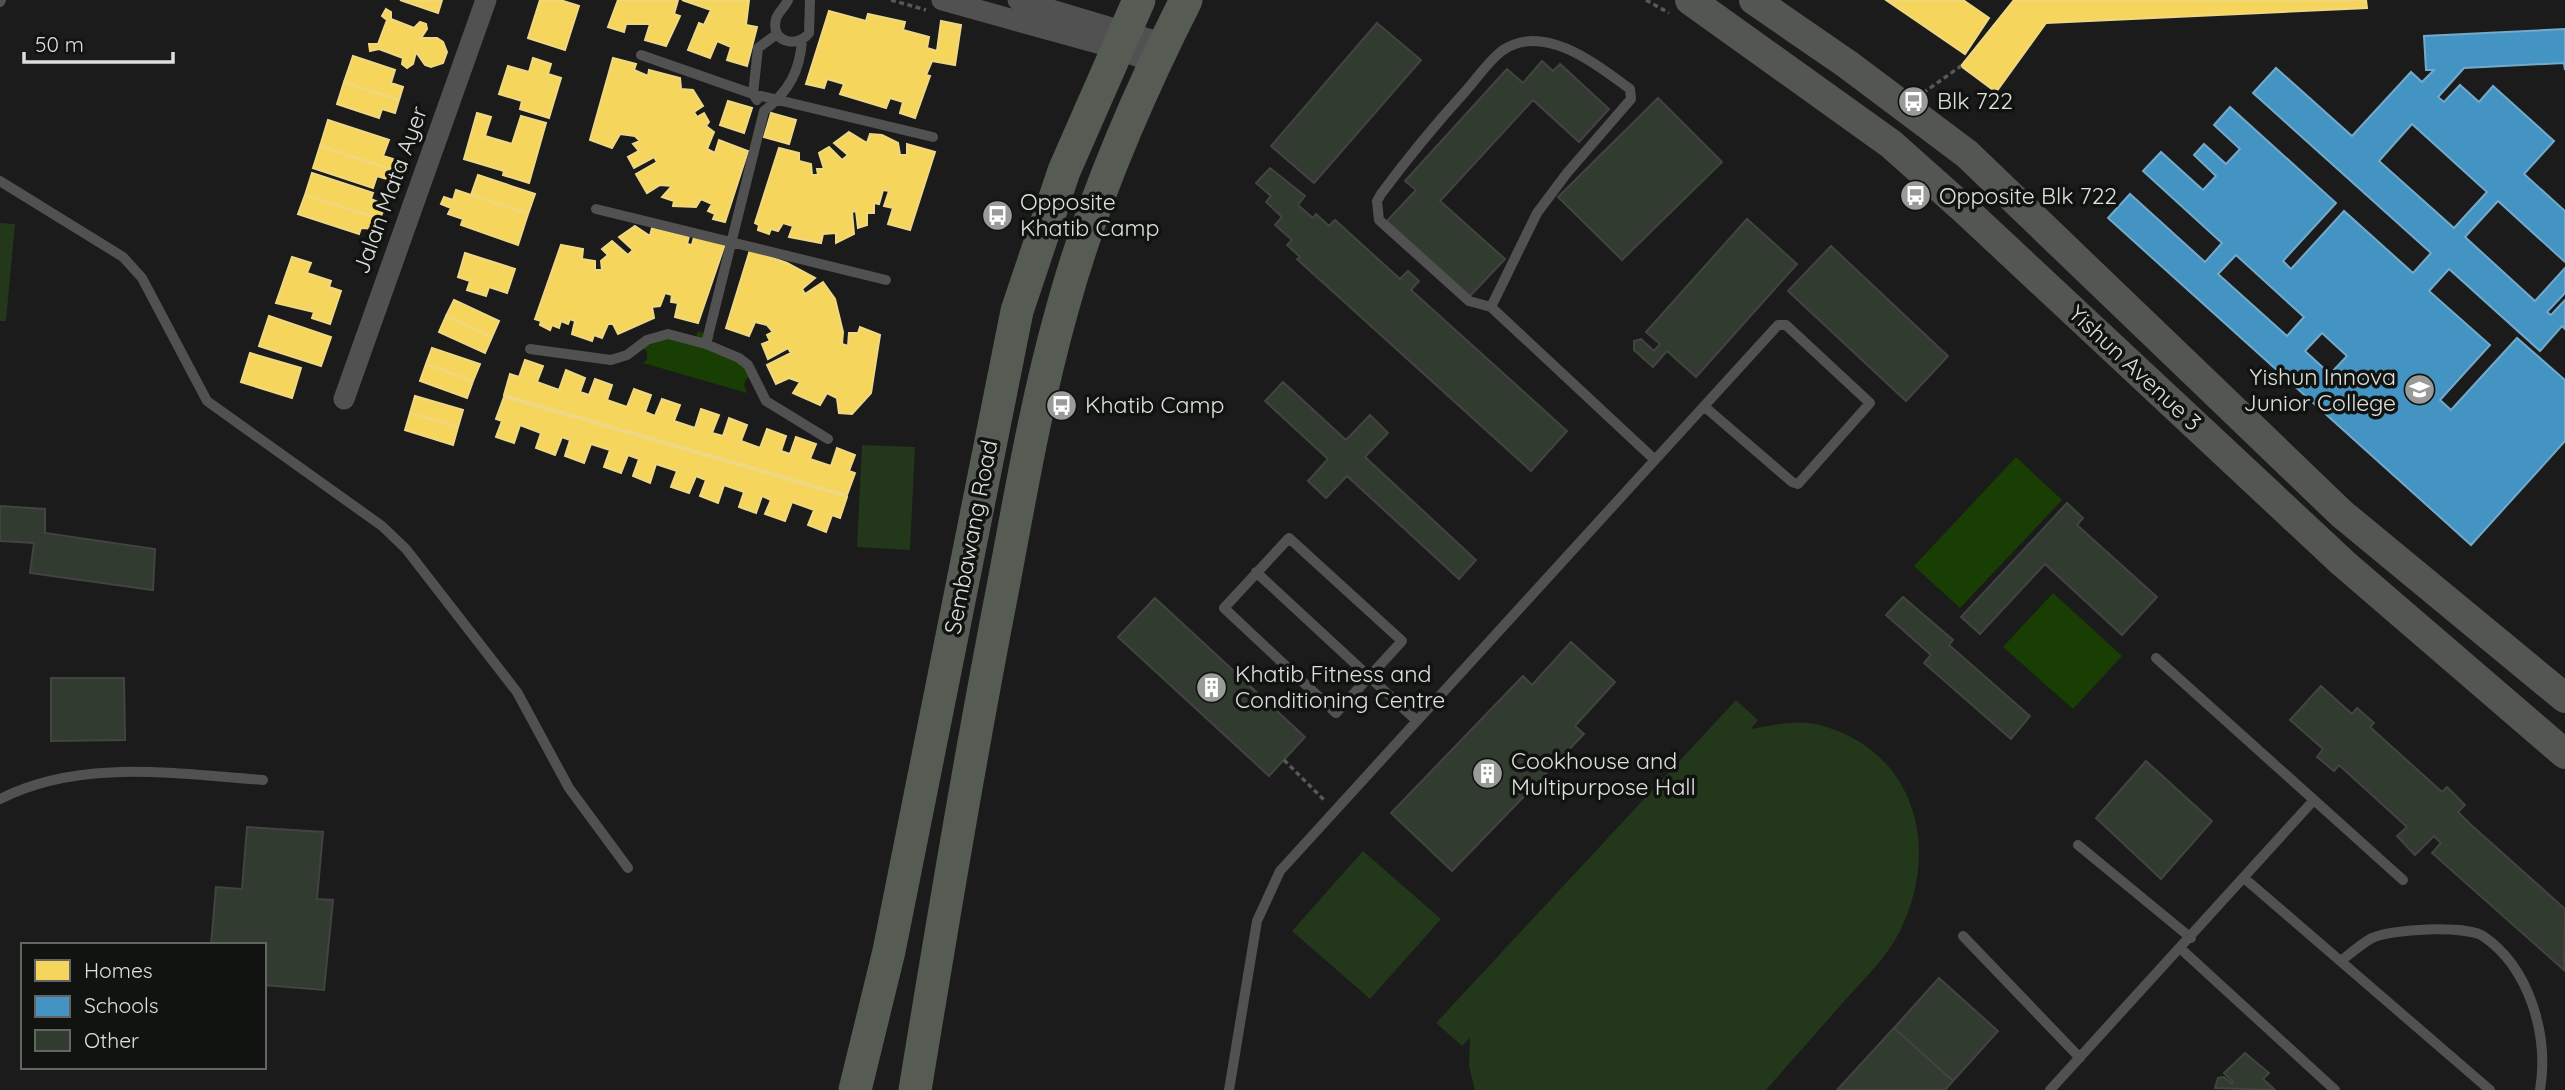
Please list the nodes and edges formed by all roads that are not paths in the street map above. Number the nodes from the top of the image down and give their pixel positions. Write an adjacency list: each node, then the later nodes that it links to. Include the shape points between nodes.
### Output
1 (486, 0): 27 (street, Jalan Mata Ayer)
2 (788, 0): 11 (lane, via 776,16)
3 (810, 0): 13 (lane, via 807,13 811,23)
4 (942, 0): 10 (street)
5 (1018, 0): 10 (street)
6 (1139, 0): 12 (main road, Sembawang Road)
7 (1186, 0): 14 (main road, Sembawang Road)
8 (1754, 0): 34 (main road, Yishun Avenue 3, via 1967,154 2342,514)
9 (1702, 3): 36 (main road, Yishun Avenue 3, via 1901,154 2343,563)
10 (1065, 15): 12 (street)
11 (777, 34): 13 (lane, via 786,41); 16 (lane, via 758,48)
12 (1120, 39): 14 (street); 49 (main road, Sembawang Road, via 1064,171 1017,311 889,951)
13 (802, 40): 17 (lane, via 800,66)
14 (1160, 54): 50 (main road, Sembawang Road, via 1107,180 1062,310 978,714)
15 (641, 55): 16 (lane)
16 (753, 94): 17 (lane); 18 (lane)
17 (778, 100): 18 (lane); 19 (lane)
18 (764, 111): 22 (lane)
19 (933, 137)
20 (0, 181): 41 (lane, via 122,257 142,278 207,401 382,526 406,549 517,692 569,788)
21 (596, 209): 22 (lane)
22 (732, 243): 23 (lane); 25 (lane)
23 (886, 280)
24 (1491, 307): 24 (lane, via 1469,301 1387,230 1379,220 1377,201 1422,140 1502,51 1524,44 1553,45 1589,61 1630,89 1631,99 1537,213); 30 (lane)
25 (706, 344): 26 (lane, via 668,334 611,360); 29 (lane, via 748,365 766,401)
26 (530, 349)
27 (344, 399)
28 (1705, 407): 28 (lane, via 1781,324 1870,403 1798,484); 30 (lane)
29 (828, 439)
30 (1655, 460): 35 (lane)
31 (1256, 572): 33 (lane); 33 (lane, via 1289,538 1402,641); 33 (lane, via 1224,608 1336,713)
32 (2156, 658): 39 (lane)
33 (1370, 676): 35 (lane)
34 (2565, 698)
35 (1417, 721): 51 (lane, via 1280,871 1257,922)
36 (2565, 754)
37 (263, 780): 38 (lane, via 143,771 84,775 15,791)
38 (0, 799)
39 (2313, 801): 42 (lane); 43 (lane)
40 (2078, 845): 45 (lane)
41 (628, 868)
42 (2244, 877): 45 (lane); 47 (lane)
43 (2403, 880)
44 (1963, 936): 48 (lane)
45 (2191, 938): 46 (lane)
46 (2181, 949): 48 (lane); 53 (lane)
47 (2341, 961): 54 (lane); 55 (lane, via 2373,937 2423,928 2481,935 2517,969 2535,1012 2543,1072)
48 (2080, 1058): 52 (lane)
49 (855, 1090)
50 (915, 1090)
51 (1228, 1090)
52 (2050, 1090)
53 (2335, 1090)
54 (2490, 1090)
55 (2540, 1090)

